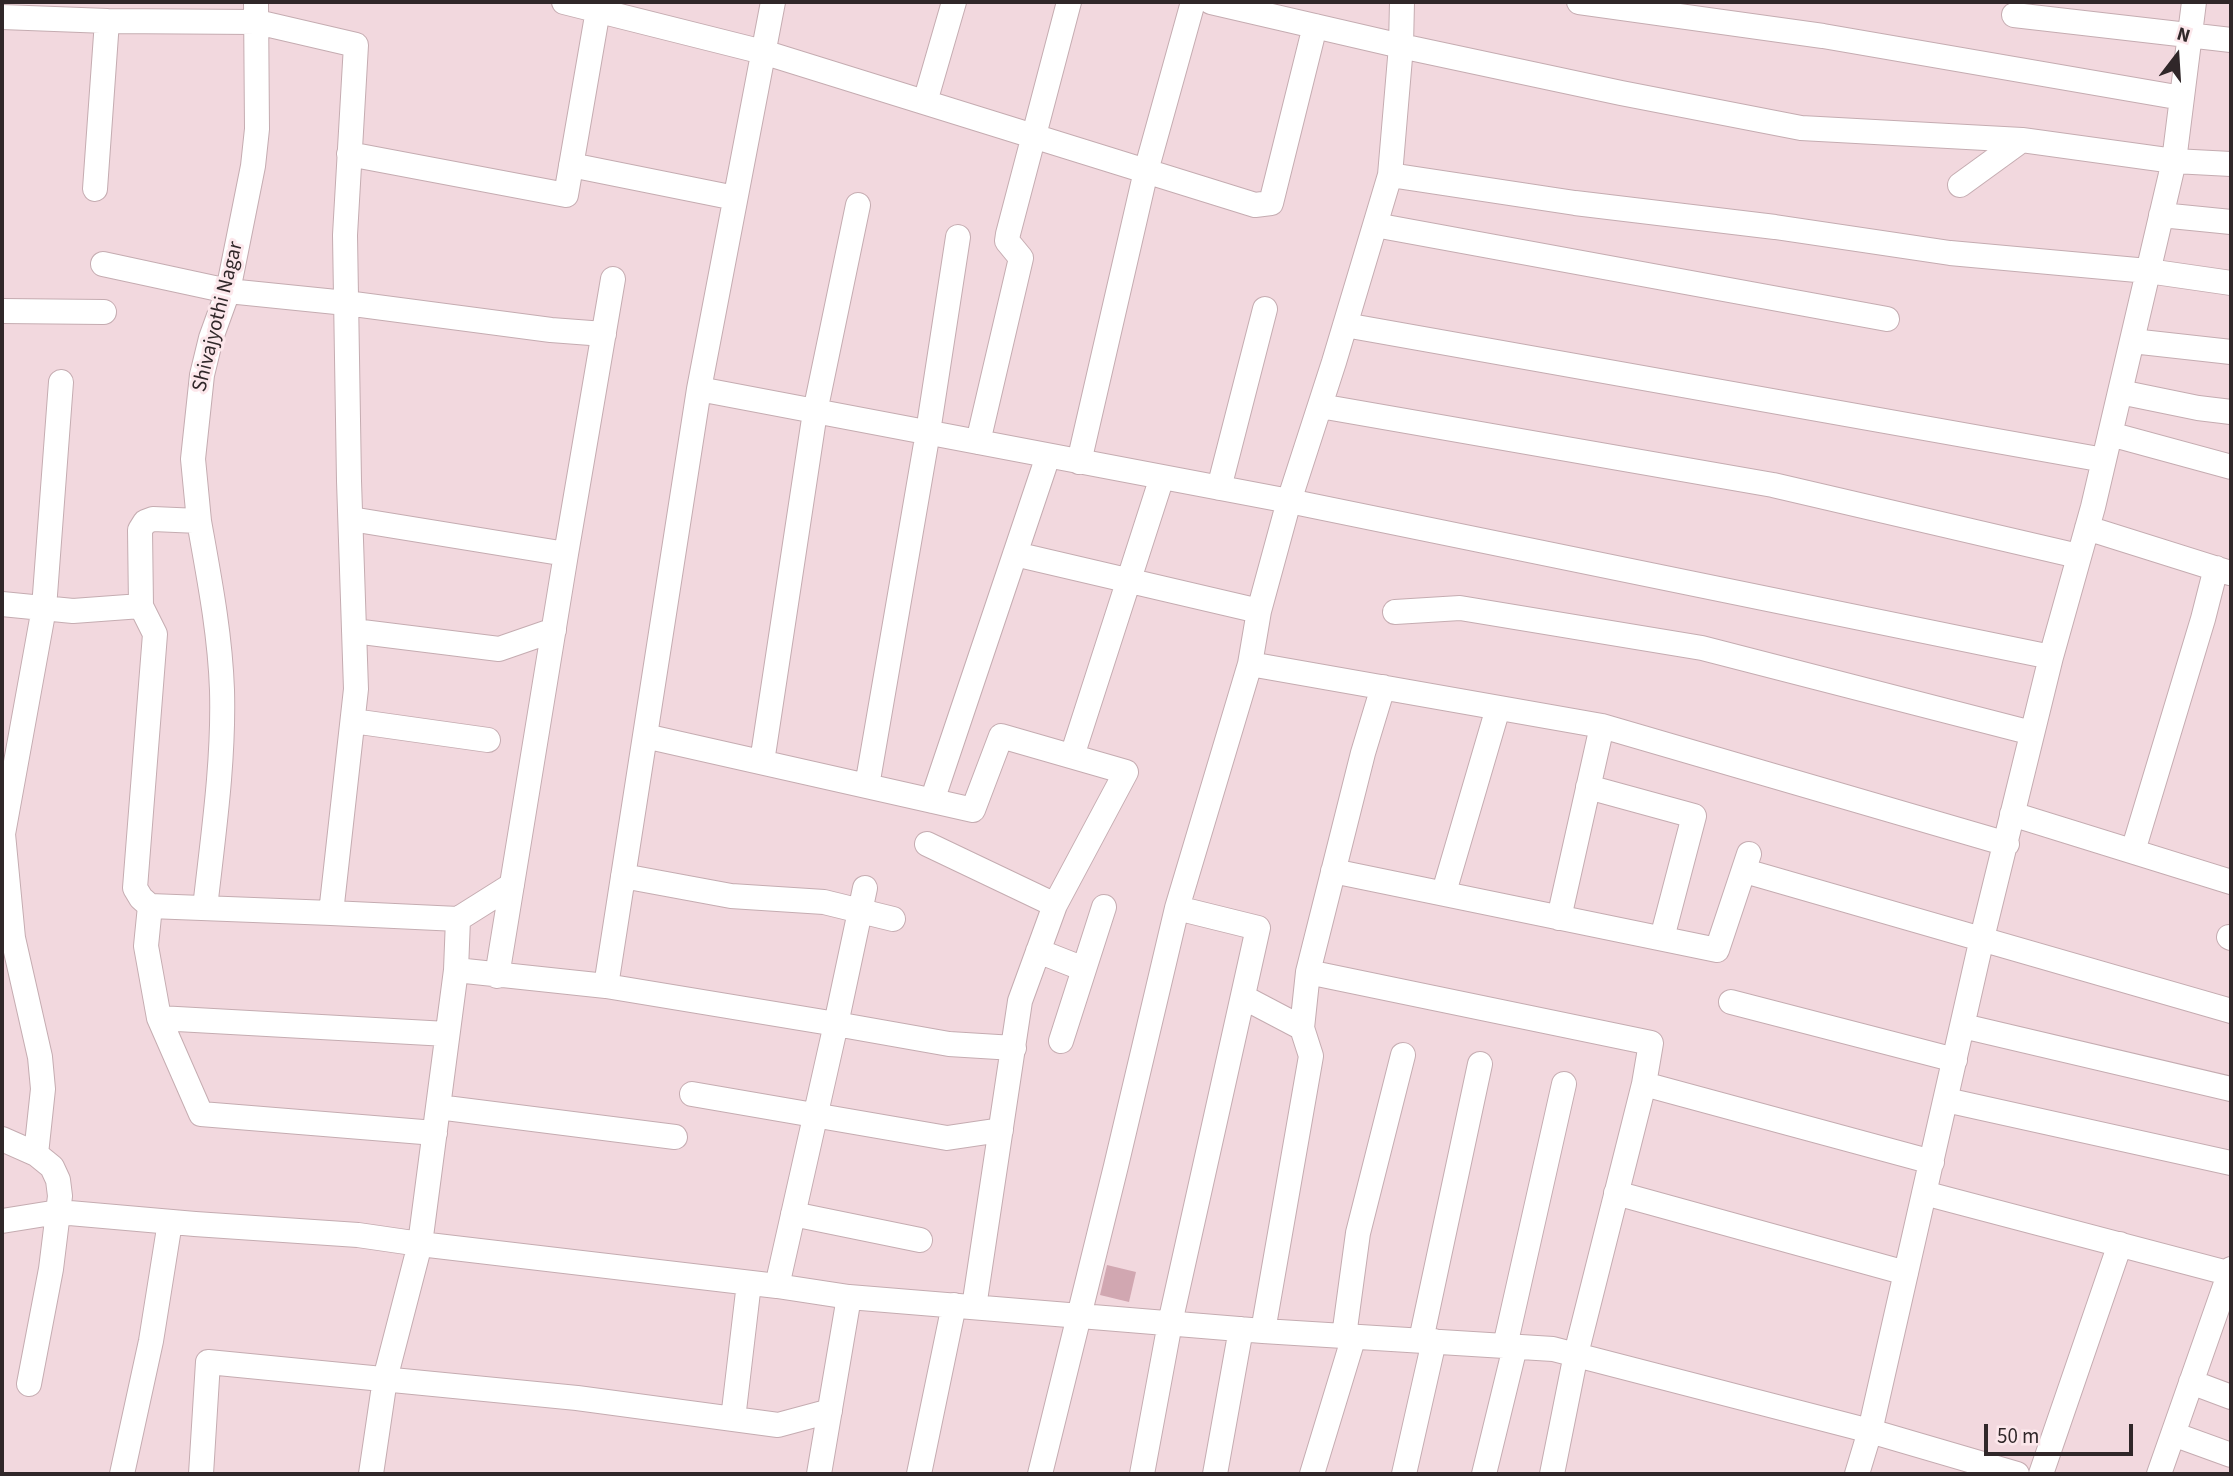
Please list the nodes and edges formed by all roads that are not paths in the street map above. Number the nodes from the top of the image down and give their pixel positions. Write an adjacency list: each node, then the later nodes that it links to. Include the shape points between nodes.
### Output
1 (564, 2): 11 (street)
2 (773, 2): 21 (street)
3 (954, 2): 23 (street)
4 (1069, 2): 24 (street)
5 (1193, 2): 30 (street)
6 (1402, 2): 20 (street)
7 (1579, 2): 22 (street, via 1823,36)
8 (2194, 2): 18 (street)
9 (1219, 3): 17 (street)
10 (38, 10): 15 (street); 16 (street)
11 (598, 10): 21 (street); 29 (street)
12 (168, 12): 13 (street); 16 (street)
13 (256, 12): 26 (street, via 356,45); 44 (street, Shivajyothi Nagar, via 257,129)
14 (2014, 15): 18 (street)
15 (2, 17)
16 (107, 21): 33 (street)
17 (1315, 26): 20 (street); 30 (street, via 1271,203 1255,205)
18 (2189, 36): 19 (street); 22 (street)
19 (2231, 40)
20 (1401, 46): 25 (street, via 1801,128); 31 (street)
21 (763, 52): 23 (street); 34 (street)
22 (2182, 99): 27 (street)
23 (925, 102): 24 (street)
24 (1034, 136): 30 (street); 62 (street, via 1007,237 1021,258)
25 (2022, 140): 27 (street); 32 (street)
26 (349, 154): 29 (street, via 566,195); 45 (street)
27 (2174, 162): 28 (street); 36 (street)
28 (2231, 164)
29 (571, 165): 34 (street)
30 (1146, 171): 65 (street)
31 (1390, 175): 38 (street); 41 (street, via 1950,253)
32 (1960, 185)
33 (95, 189)
34 (735, 198): 55 (street)
35 (858, 205): 58 (street)
36 (2161, 215): 37 (street); 41 (street)
37 (2231, 222)
38 (1375, 225): 49 (street); 50 (street)
39 (958, 237): 60 (street)
40 (103, 264): 44 (street)
41 (2148, 271): 43 (street); 52 (street)
42 (614, 279): 51 (street)
43 (2231, 282)
44 (228, 290): 45 (street); 71 (street, Shivajyothi Nagar, via 202,375 193,459)
45 (346, 303): 51 (street); 70 (street)
46 (1265, 309): 68 (street)
47 (2, 311): 48 (street)
48 (103, 312)
49 (1887, 319)
50 (1345, 325): 57 (street); 64 (street)
51 (604, 334): 73 (street)
52 (2132, 341): 53 (street); 56 (street)
53 (2231, 352)
54 (61, 382): 80 (street)
55 (698, 389): 58 (street); 92 (street)
56 (2120, 392): 59 (street); 61 (street)
57 (1320, 406): 69 (street); 75 (street, via 1773,485)
58 (815, 412): 60 (street); 95 (street)
59 (2231, 412)
60 (928, 432): 62 (street); 96 (street)
61 (2110, 434): 64 (street); 66 (street)
62 (978, 442): 63 (street)
63 (1048, 456): 65 (street); 74 (street)
64 (2104, 460): 72 (street)
65 (1079, 462): 67 (street)
66 (2231, 467)
67 (1162, 477): 68 (street); 77 (street)
68 (1219, 488): 69 (street)
69 (1289, 501): 81 (street); 85 (street)
70 (351, 519): 73 (street); 84 (street)
71 (199, 521): 79 (street, via 145,522 140,530); 112 (street, Shivajyothi Nagar, via 218,626 222,690 222,751)
72 (2087, 528): 75 (street); 76 (street)
73 (566, 554): 83 (street)
74 (1015, 554): 77 (street); 98 (street)
75 (2078, 556): 85 (street)
76 (2224, 571): 102 (street, via 2203,619)
77 (1129, 581): 81 (street); 94 (street)
78 (2, 604): 80 (street)
79 (141, 606): 80 (street, via 73,611); 110 (street, via 155,634 135,888)
80 (44, 608): 120 (street, via 3,834)
81 (1259, 611): 86 (street)
82 (1395, 612): 91 (street, via 1460,608 1702,648)
83 (554, 630): 84 (street, via 499,649); 106 (street)
84 (355, 631): 89 (street)
85 (2051, 657): 91 (street)
86 (1250, 664): 87 (street); 113 (street)
87 (1383, 687): 88 (street); 103 (street)
88 (1498, 708): 90 (street); 107 (street)
89 (353, 721): 93 (street); 114 (street)
90 (1602, 726): 97 (street); 101 (street)
91 (2032, 733): 99 (street)
92 (645, 736): 95 (street); 104 (street)
93 (488, 740)
94 (1072, 756): 98 (street, via 1000,736 973,810); 109 (street, via 1126,772)
95 (762, 762): 96 (street)
96 (867, 786): 98 (street)
97 (1588, 787): 115 (street); 118 (street, via 1694,816)
98 (932, 801)
99 (2012, 814): 101 (street); 102 (street)
100 (927, 844): 109 (street)
101 (2007, 844): 119 (street)
102 (2133, 851): 105 (street)
103 (1334, 871): 107 (street); 124 (street)
104 (623, 876): 108 (street, via 731,896 824,902); 126 (street)
105 (2231, 882)
106 (512, 885): 116 (street); 125 (street)
107 (1444, 892): 115 (street)
108 (862, 899): 117 (street); 131 (street)
109 (1055, 905): 121 (street)
110 (150, 906): 112 (street); 130 (street, via 146,946)
111 (1104, 907): 122 (street)
112 (205, 908): 114 (street)
113 (1177, 908): 127 (street, via 1258,928); 169 (street)
114 (331, 913): 116 (street)
115 (1559, 918): 118 (street)
116 (458, 919): 123 (street)
117 (893, 919)
118 (1662, 938): 119 (street, via 1717,950 1747,862)
119 (1982, 938): 129 (street); 132 (street)
120 (8, 939): 151 (street, via 40,1057 43,1089)
121 (1038, 951): 122 (street); 136 (street, via 1020,1001)
122 (1084, 969): 135 (street)
123 (456, 970): 125 (street); 134 (street)
124 (1308, 972): 133 (street); 141 (street, via 1651,1043)
125 (497, 976): 126 (street)
126 (606, 986): 131 (street)
127 (1243, 997): 133 (street); 170 (street)
128 (1731, 1002): 138 (street)
129 (2231, 1011)
130 (159, 1018): 134 (street); 148 (street, via 201,1114)
131 (836, 1024): 136 (street, via 949,1044); 146 (street)
132 (1963, 1026): 138 (street); 142 (street)
133 (1302, 1028): 171 (street, via 1311,1056)
134 (447, 1034): 145 (street)
135 (1061, 1041)
136 (1013, 1048): 147 (street)
137 (1403, 1055): 172 (street, via 1358,1233)
138 (1955, 1060): 144 (street)
139 (1479, 1064): 173 (street)
140 (1564, 1084): 174 (street)
141 (1644, 1084): 152 (street); 154 (street)
142 (2231, 1089)
143 (692, 1094): 146 (street)
144 (1946, 1101): 152 (street); 153 (street)
145 (438, 1107): 148 (street); 149 (street)
146 (816, 1114): 147 (street, via 947,1138); 157 (street)
147 (1001, 1130): 168 (street)
148 (435, 1133): 161 (street)
149 (675, 1138)
150 (2, 1139): 151 (street)
151 (36, 1154): 156 (street, via 52,1167 58,1180)
152 (1932, 1162): 155 (street)
153 (2231, 1163)
154 (1616, 1193): 164 (street); 175 (street)
155 (1924, 1193): 162 (street); 164 (street)
156 (58, 1212): 158 (street); 159 (street); 178 (street)
157 (793, 1214): 160 (street); 166 (street)
158 (2, 1221)
159 (170, 1222): 161 (street, via 358,1235); 186 (street, via 151,1341)
160 (920, 1240)
161 (420, 1244): 165 (street); 176 (street)
162 (2120, 1244): 163 (street); 200 (street)
163 (2231, 1272): 177 (street)
164 (1906, 1273): 182 (street)
165 (749, 1283): 166 (street); 181 (street)
166 (777, 1286): 167 (street)
167 (849, 1297): 168 (street); 180 (street)
168 (964, 1306): 169 (street); 190 (street)
169 (1079, 1315): 170 (street); 191 (street)
170 (1170, 1323): 171 (street); 192 (street)
171 (1252, 1330): 172 (street); 193 (street)
172 (1349, 1336): 173 (street); 194 (street)
173 (1428, 1341): 174 (street); 195 (street)
174 (1510, 1346): 175 (street); 196 (street)
175 (1576, 1354): 182 (street); 197 (street)
176 (385, 1379): 181 (street); 187 (street, via 208,1362); 188 (street)
177 (2191, 1382): 179 (street); 183 (street)
178 (29, 1384)
179 (2231, 1397)
180 (830, 1411): 181 (street, via 778,1424); 189 (street)
181 (733, 1419)
182 (1870, 1431): 185 (street); 198 (street)
183 (2173, 1434): 184 (street); 201 (street)
184 (2231, 1455)
185 (1980, 1469): 199 (street)
186 (122, 1474)
187 (201, 1474)
188 (370, 1474)
189 (819, 1474)
190 (919, 1474)
191 (1040, 1474)
192 (1142, 1474)
193 (1214, 1474)
194 (1312, 1474)
195 (1404, 1474)
196 (1484, 1474)
197 (1552, 1474)
198 (1857, 1474)
199 (2017, 1474)
200 (2041, 1474)
201 (2159, 1474)

